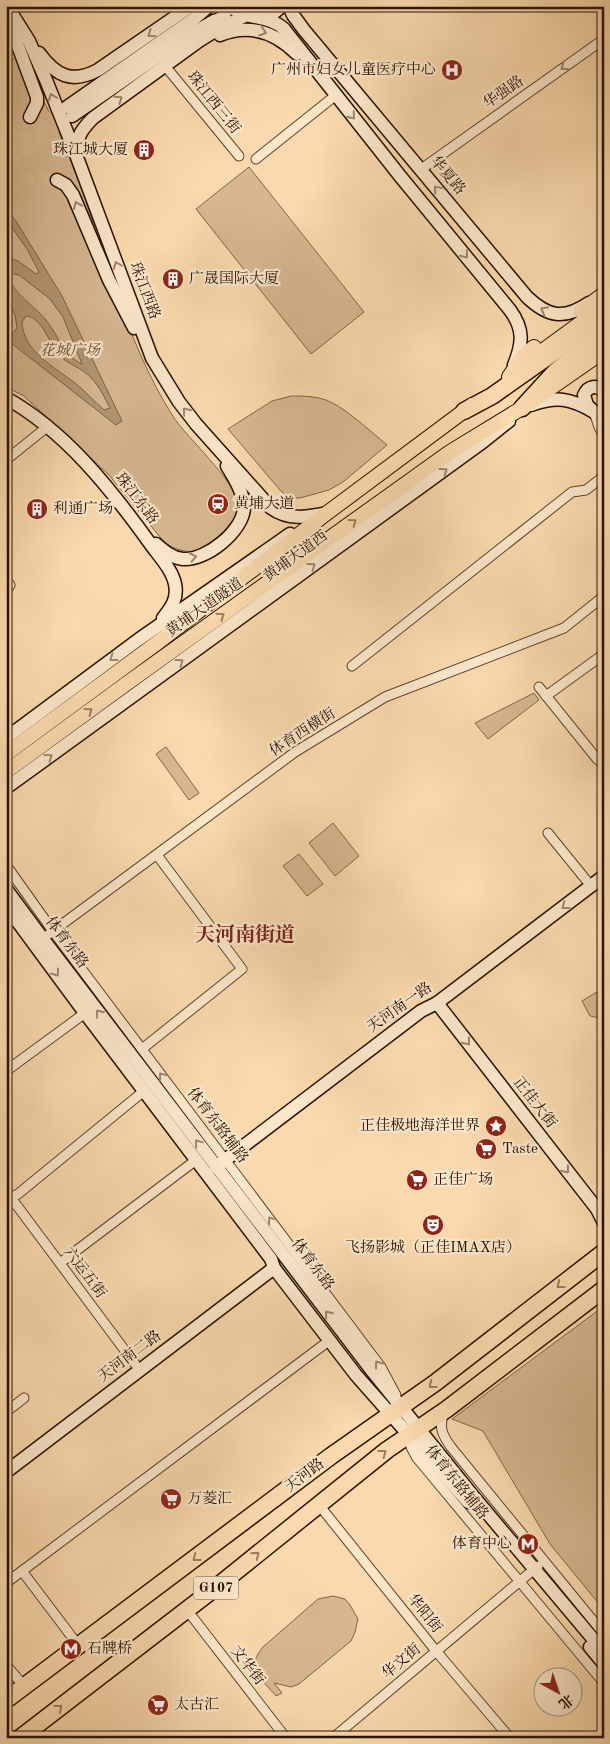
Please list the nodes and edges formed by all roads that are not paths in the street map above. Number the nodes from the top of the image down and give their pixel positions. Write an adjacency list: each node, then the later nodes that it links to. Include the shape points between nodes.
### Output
1 (8, 6): 9 (main road, 珠江西路)
2 (186, 6): 10 (main road)
3 (191, 6): 10 (main road)
4 (209, 6): 8 (main road, via 69,111 198,30 222,18)
5 (230, 6): 8 (main road)
6 (282, 6): 11 (main road)
7 (289, 6): 12 (main road, 华夏路)
8 (245, 16): 11 (main road); 15 (main road, via 206,36)
9 (11, 17): 10 (main road, one-way to 9, via 98,70 74,78 49,65); 17 (main road, via 37,96); 20 (main road, 珠江西路, one-way to 9, via 36,56)
10 (175, 17)
11 (261, 17): 14 (main road, via 280,25)
12 (306, 33): 14 (main road); 21 (main road, 华夏路)
13 (604, 39): 21 (street, 华强路, one-way to 21)
14 (295, 42): 16 (main road)
15 (161, 70): 16 (main road, one-way to 16, via 221,34 251,29 288,45); 18 (street, 珠江西三街); 20 (main road, one-way to 15, via 78,141 85,126)
16 (332, 90): 19 (street); 26 (main road, one-way to 26)
17 (30, 117)
18 (239, 156)
19 (256, 160)
20 (80, 164): 30 (main road, 珠江西路, one-way to 20)
21 (420, 170): 24 (main road, 华夏路, one-way to 21)
22 (57, 180): 30 (main road, one-way to 22, via 116,295 73,195 66,185)
23 (604, 294): 24 (main road, 华夏路, one-way to 24, via 580,310 560,314 550,314); 31 (main road, via 530,349)
24 (527, 297): 26 (main road, via 521,310)
25 (604, 306): 31 (main road, 黄埔大道西)
26 (510, 310): 31 (main road, via 518,322 521,338)
27 (604, 316): 36 (highway, via 500,390)
28 (604, 333): 35 (highway, via 556,372)
29 (604, 351): 35 (main road, 黄埔大道西)
30 (152, 358): 41 (main road, 珠江西路, one-way to 30, via 180,402)
31 (509, 377): 36 (main road, 黄埔大道西)
32 (6, 391): 39 (main road)
33 (604, 392): 37 (main road, via 599,387 586,391 584,401)
34 (6, 398): 39 (main road, 珠江东路)
35 (522, 408): 37 (main road, via 555,398 569,400); 57 (main road, 黄埔大道隧道, one-way to 35, via 450,452); 58 (main road, 黄埔大道西, one-way to 35, via 480,444)
36 (464, 411): 44 (main road, 黄埔大道西)
37 (594, 412): 38 (main road); 40 (street)
38 (604, 421)
39 (47, 427): 42 (street); 45 (main road, 珠江东路, via 82,458)
40 (604, 436)
41 (218, 448): 44 (main road, 珠江西路, via 279,514 295,518); 45 (main road, one-way to 41, via 167,554 184,559 209,551 234,532 242,517 244,502)
42 (6, 460)
43 (604, 476): 51 (street, via 586,490 572,492)
44 (327, 513): 49 (main road, 黄埔大道西, via 276,543); 55 (main road, 黄埔大道隧道)
45 (138, 527): 49 (main road, 珠江东路, via 169,569 176,590 169,610)
46 (6, 580): 47 (street, via 10,585)
47 (6, 593)
48 (604, 596): 60 (street, 体育西横街, via 564,628 384,697 294,752)
49 (138, 640): 54 (main road, 黄埔大道西, one-way to 54)
50 (604, 654): 53 (street)
51 (352, 666)
52 (538, 686): 53 (street)
53 (546, 696): 56 (street)
54 (6, 738)
55 (6, 754)
56 (604, 764)
57 (7, 771)
58 (7, 788)
59 (548, 833): 63 (street)
60 (157, 855): 66 (street, 体育西横街); 69 (street, via 242,969)
61 (6, 865): 66 (street, 体育东路辅路)
62 (604, 876): 63 (main road, 天河南一路)
63 (591, 886): 67 (main road, 天河南一路, one-way to 67)
64 (6, 889): 66 (main road, 体育东路)
65 (6, 906): 68 (main road, 体育东路, one-way to 68)
66 (48, 935): 69 (street, 体育东路辅路); 73 (main road, 体育东路, one-way to 66)
67 (437, 1003): 73 (main road, 天河南一路, via 424,1009); 75 (main road, 正佳大街, one-way to 75)
68 (85, 1013): 70 (street); 71 (main road, 体育东路)
69 (142, 1049): 73 (street, 体育东路辅路, one-way to 69)
70 (6, 1070)
71 (144, 1091): 72 (main road, 体育东路); 74 (street, via 18,1194)
72 (196, 1160): 77 (main road, 体育东路); 78 (street)
73 (223, 1166): 84 (main road, 体育东路, one-way to 73, via 373,1372)
74 (9, 1194): 78 (street, 六运五街)
75 (604, 1223)
76 (602, 1250): 84 (highway, 天河路 / G107, one-way to 84)
77 (273, 1263): 80 (main road, 体育东路); 81 (main road, 天河南二路); 89 (main road, 天河南二路)
78 (60, 1264): 81 (street, 六运五街)
79 (604, 1289): 83 (highway, 天河路 / G107)
80 (330, 1340): 84 (main road, 体育东路, via 356,1374); 92 (street)
81 (135, 1364): 87 (main road, 天河南二路)
82 (24, 1398): 85 (street)
83 (447, 1409): 86 (highway, 天河路 / G107); 88 (street, 体育东路辅路, via 441,1422 444,1438)
84 (396, 1411): 86 (main road, 体育东路); 97 (highway, 天河路 / G107, one-way to 97)
85 (6, 1412)
86 (415, 1431): 90 (main road, 体育东路); 91 (highway, 天河路 / G107, one-way to 86); 93 (main road, 体育东路)
87 (6, 1464)
88 (468, 1469): 90 (street); 93 (street, 体育东路辅路)
89 (6, 1472)
90 (473, 1496): 93 (main road, 体育东路)
91 (319, 1505): 95 (highway, 天河路 / G107, one-way to 91); 99 (street, 华阳街)
92 (22, 1571): 94 (street); 97 (street)
93 (532, 1572): 96 (street, 体育东路辅路); 98 (main road, 体育东路); 99 (street, 华文街); 100 (main road, 体育东路)
94 (6, 1583)
95 (187, 1610): 106 (highway, 天河路 / G107, one-way to 95); 107 (street, 文华街)
96 (604, 1634)
97 (78, 1645): 104 (highway, 天河路 / G107)
98 (582, 1648): 101 (main road, 体育东路); 103 (street)
99 (436, 1651): 108 (street, 华文街); 109 (street, 华阳街)
100 (604, 1652)
101 (604, 1664)
102 (6, 1665): 104 (street)
103 (604, 1683)
104 (24, 1686): 105 (highway, 天河路 / G107)
105 (6, 1700)
106 (20, 1738)
107 (286, 1738)
108 (333, 1738)
109 (510, 1738)

